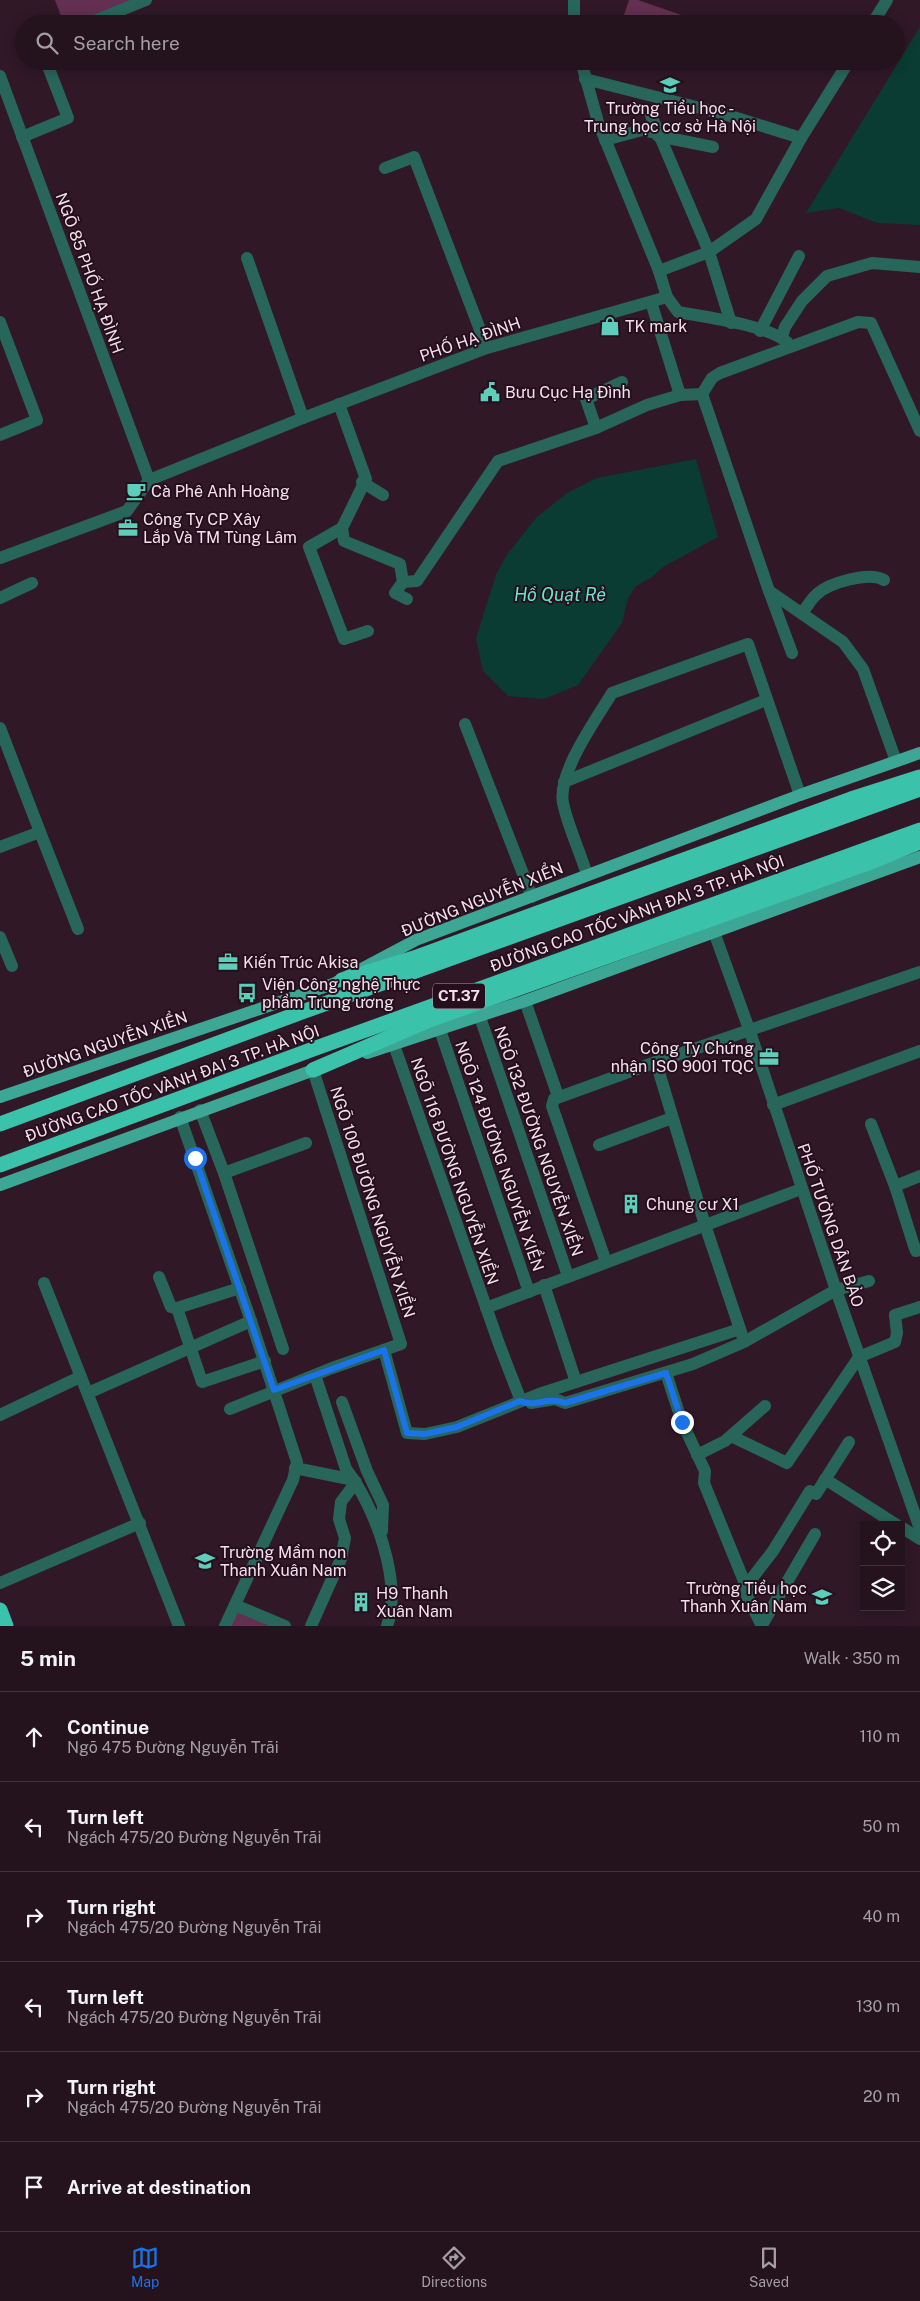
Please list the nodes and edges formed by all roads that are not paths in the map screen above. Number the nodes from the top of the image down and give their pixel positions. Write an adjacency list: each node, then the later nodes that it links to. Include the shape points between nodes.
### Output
1 (146, 0): 4 (street)
2 (574, 0): 5 (street)
3 (887, 0): 6 (street)
4 (109, 15)
5 (574, 15)
6 (878, 15)
7 (49, 70): 14 (street, via 68,118)
8 (583, 70): 11 (street)
9 (843, 70): 15 (street)
10 (0, 76): 14 (street, NGÕ 85 PHỐ HẠ ĐÌNH)
11 (585, 79): 15 (street, via 724,114); 16 (street)
12 (650, 113): 13 (street)
13 (657, 134): 16 (street, via 642,130); 17 (street); 19 (street)
14 (22, 136): 40 (street, NGÕ 85 PHỐ HẠ ĐÌNH)
15 (801, 138): 19 (street, via 756,218)
16 (605, 140): 23 (street)
17 (713, 147)
18 (385, 168): 30 (street, via 414,157)
19 (709, 252): 23 (street); 27 (street)
20 (799, 256): 28 (street)
21 (247, 258): 36 (street)
22 (920, 267): 29 (street, via 872,262 827,276 802,301)
23 (659, 271): 24 (street)
24 (667, 297): 25 (street, PHỐ HẠ ĐÌNH); 27 (street, via 678,312)
25 (652, 302): 30 (street, PHỐ HẠ ĐÌNH); 34 (street)
26 (0, 322): 39 (street, via 37,420)
27 (731, 323): 28 (street)
28 (760, 330): 29 (street)
29 (782, 337): 31 (street)
30 (487, 348): 35 (street, PHỐ HẠ ĐÌNH)
31 (791, 349): 33 (street, via 720,373 712,378); 38 (street, via 858,322 872,322)
32 (622, 382): 37 (street, via 586,399)
33 (702, 394): 34 (street); 48 (street)
34 (680, 395): 37 (street, via 647,405)
35 (339, 404): 36 (street, PHỐ HẠ ĐÌNH); 41 (street, via 366,478)
36 (303, 418): 40 (street, PHỐ HẠ ĐÌNH)
37 (596, 428): 46 (street, via 498,461 417,581)
38 (920, 431)
39 (0, 435)
40 (150, 480): 44 (street, via 127,511)
41 (362, 482): 42 (street); 43 (street)
42 (383, 495)
43 (342, 528): 46 (street, via 344,542 400,564); 52 (street, via 309,547 344,639)
44 (0, 558)
45 (884, 580): 51 (street, via 877,576 854,578 817,593)
46 (403, 582): 50 (street, via 395,593)
47 (32, 583): 49 (street)
48 (769, 592): 51 (street); 53 (street)
49 (0, 598)
50 (407, 599)
51 (802, 614): 58 (street, via 843,642 863,670)
52 (368, 630)
53 (792, 653)
54 (766, 700): 60 (street); 60 (street, via 748,644 612,692); 62 (street)
55 (464, 724): 70 (street)
56 (0, 728): 64 (street)
57 (920, 753): 58 (main road, ĐƯỜNG NGUYỄN XIỂN)
58 (896, 761): 62 (main road, ĐƯỜNG NGUYỄN XIỂN)
59 (920, 777): 76 (highway, via 851,799 414,958)
60 (564, 782): 69 (street, via 562,801)
61 (920, 789): 91 (highway, ĐƯỜNG CAO TỐC VÀNH ĐAI 3 TP. HÀ NỘI / CT.37, via 311,1008)
62 (800, 795): 69 (main road, ĐƯỜNG NGUYỄN XIỂN)
63 (920, 830): 96 (highway, ĐƯỜNG CAO TỐC VÀNH ĐAI 3 TP. HÀ NỘI / CT.37)
64 (40, 832): 67 (street); 71 (street)
65 (920, 836): 95 (main road, via 75,1142)
66 (920, 842): 84 (highway, via 427,1021)
67 (0, 847)
68 (920, 857): 72 (main road)
69 (587, 875): 70 (main road, ĐƯỜNG NGUYỄN XIỂN)
70 (532, 897): 76 (main road, ĐƯỜNG NGUYỄN XIỂN, via 416,940)
71 (78, 929)
72 (714, 932): 77 (main road); 79 (street, PHỐ TƯỞNG DÂN BẢO)
73 (0, 937): 74 (street)
74 (12, 966)
75 (920, 972): 79 (street)
76 (342, 980): 86 (main road, ĐƯỜNG NGUYỄN XIỂN)
77 (526, 1001): 78 (main road); 85 (street)
78 (480, 1017): 80 (main road); 105 (street, NGÕ 132 ĐƯỜNG NGUYỄN XIỂN)
79 (749, 1029): 83 (street); 87 (street, PHỐ TƯỞNG DÂN BẢO)
80 (440, 1030): 81 (main road); 112 (street, NGÕ 124 ĐƯỜNG NGUYỄN XIỂN)
81 (394, 1045): 84 (main road); 115 (street, NGÕ 116 ĐƯỜNG NGUYỄN XIỂN)
82 (920, 1051): 87 (street)
83 (656, 1062): 85 (street); 90 (street)
84 (313, 1070): 88 (main road); 121 (street, NGÕ 100 ĐƯỜNG NGUYỄN XIỂN, via 401,1344)
85 (558, 1096): 104 (street, via 552,1106)
86 (0, 1098)
87 (773, 1105): 101 (street, PHỐ TƯỞNG DÂN BẢO)
88 (200, 1110): 89 (main road); 97 (street)
89 (180, 1117): 95 (main road); 110 (street)
90 (672, 1118): 94 (street); 102 (street)
91 (0, 1124)
92 (871, 1124): 100 (street)
93 (306, 1142): 97 (street)
94 (598, 1145)
95 (70, 1159): 99 (main road)
96 (0, 1165)
97 (224, 1173): 120 (street)
98 (920, 1176): 100 (street)
99 (0, 1185)
100 (895, 1186): 103 (street, via 914,1246 916,1251)
101 (802, 1189): 102 (street); 111 (street, PHỐ TƯỞNG DÂN BẢO)
102 (705, 1225): 104 (street); 117 (street)
103 (920, 1250)
104 (606, 1262): 105 (street)
105 (568, 1276): 109 (street)
106 (158, 1277): 114 (street, via 171,1306)
107 (869, 1280): 111 (street)
108 (44, 1283): 126 (street)
109 (544, 1285): 112 (street); 127 (street)
110 (240, 1288): 114 (street); 116 (street)
111 (836, 1290): 118 (street); 122 (street, PHỐ TƯỞNG DÂN BẢO)
112 (529, 1292): 115 (street)
113 (920, 1307): 122 (street, via 895,1315 897,1333 894,1342)
114 (177, 1308): 119 (street)
115 (486, 1308): 130 (street, NGÕ 116 ĐƯỜNG NGUYỄN XIỂN)
116 (251, 1321): 119 (street); 123 (street)
117 (740, 1329): 118 (street); 127 (street)
118 (744, 1342): 124 (street)
119 (190, 1348): 123 (street, via 202,1382); 129 (street)
120 (283, 1349)
121 (384, 1350): 125 (street); 130 (street, via 407,1433 425,1434 457,1427)
122 (859, 1357): 135 (street, via 787,1463); 143 (street, PHỐ TƯỞNG DÂN BẢO)
123 (265, 1361): 128 (street)
124 (666, 1373): 130 (street, via 565,1403 554,1399 528,1404); 137 (street)
125 (315, 1375): 128 (street); 140 (street, via 346,1469)
126 (80, 1377): 129 (street); 134 (street)
127 (576, 1382): 130 (street)
128 (274, 1390): 133 (street); 138 (street, via 297,1462)
129 (88, 1393): 142 (street)
130 (520, 1401)
131 (342, 1402): 146 (street, via 383,1505)
132 (765, 1406): 135 (street)
133 (230, 1409)
134 (0, 1415)
135 (730, 1436): 137 (street)
136 (849, 1442): 139 (street)
137 (697, 1455): 149 (street, via 705,1471 704,1483)
138 (295, 1468): 140 (street); 150 (street, via 293,1480)
139 (825, 1479): 141 (street); 149 (street, via 816,1494 810,1491)
140 (355, 1481): 146 (street); 158 (street, via 341,1502 339,1519 345,1538 341,1559)
141 (891, 1521)
142 (140, 1522): 148 (street); 155 (street)
143 (920, 1529)
144 (905, 1530): 147 (street)
145 (814, 1534): 153 (street)
146 (382, 1539): 152 (street, via 387,1558)
147 (920, 1539)
148 (0, 1583)
149 (746, 1586): 153 (street, via 747,1596)
150 (236, 1605): 156 (street); 157 (street)
151 (0, 1610): 154 (highway)
152 (392, 1622)
153 (762, 1625)
154 (6, 1626)
155 (180, 1626)
156 (225, 1626)
157 (285, 1626)
158 (311, 1626)

